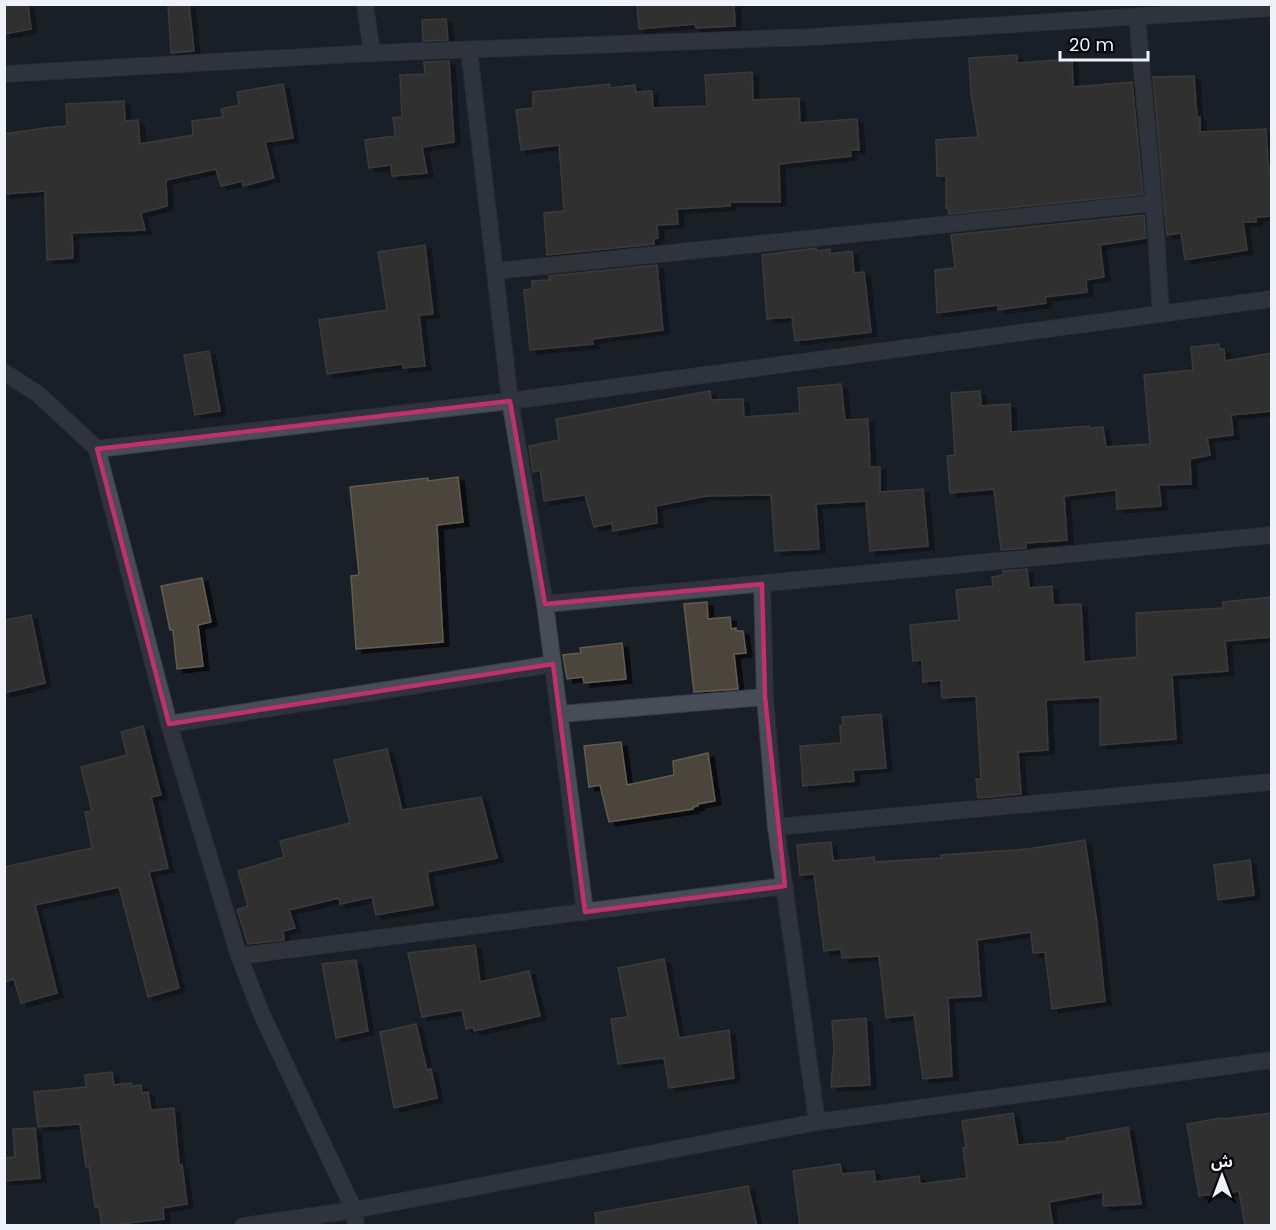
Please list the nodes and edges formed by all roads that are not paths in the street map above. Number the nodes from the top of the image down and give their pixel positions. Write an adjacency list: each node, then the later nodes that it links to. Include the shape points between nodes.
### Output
1 (365, 4): 5 (street)
2 (1272, 8): 3 (street)
3 (1137, 17): 4 (street, via 811,37); 7 (street)
4 (469, 51): 5 (street); 8 (street)
5 (372, 53): 6 (street)
6 (4, 74)
7 (1154, 203): 8 (street); 10 (street)
8 (496, 271): 12 (street)
9 (1272, 299): 10 (street)
10 (1161, 314): 12 (street)
11 (4, 372): 13 (street, via 39,394)
12 (510, 401): 13 (street); 16 (street)
13 (97, 449): 20 (street)
14 (1272, 535): 15 (street)
15 (762, 584): 16 (street); 18 (street)
16 (545, 604): 17 (street)
17 (553, 664): 19 (street); 20 (street)
18 (765, 697): 19 (street); 22 (street)
19 (560, 714): 24 (street)
20 (169, 724): 25 (street)
21 (1272, 782): 22 (street)
22 (776, 827): 23 (street)
23 (784, 886): 24 (street); 27 (street)
24 (585, 912): 25 (street)
25 (239, 956): 28 (street)
26 (1272, 1060): 27 (street)
27 (817, 1122): 28 (street)
28 (355, 1218): 29 (street)
29 (243, 1226)

